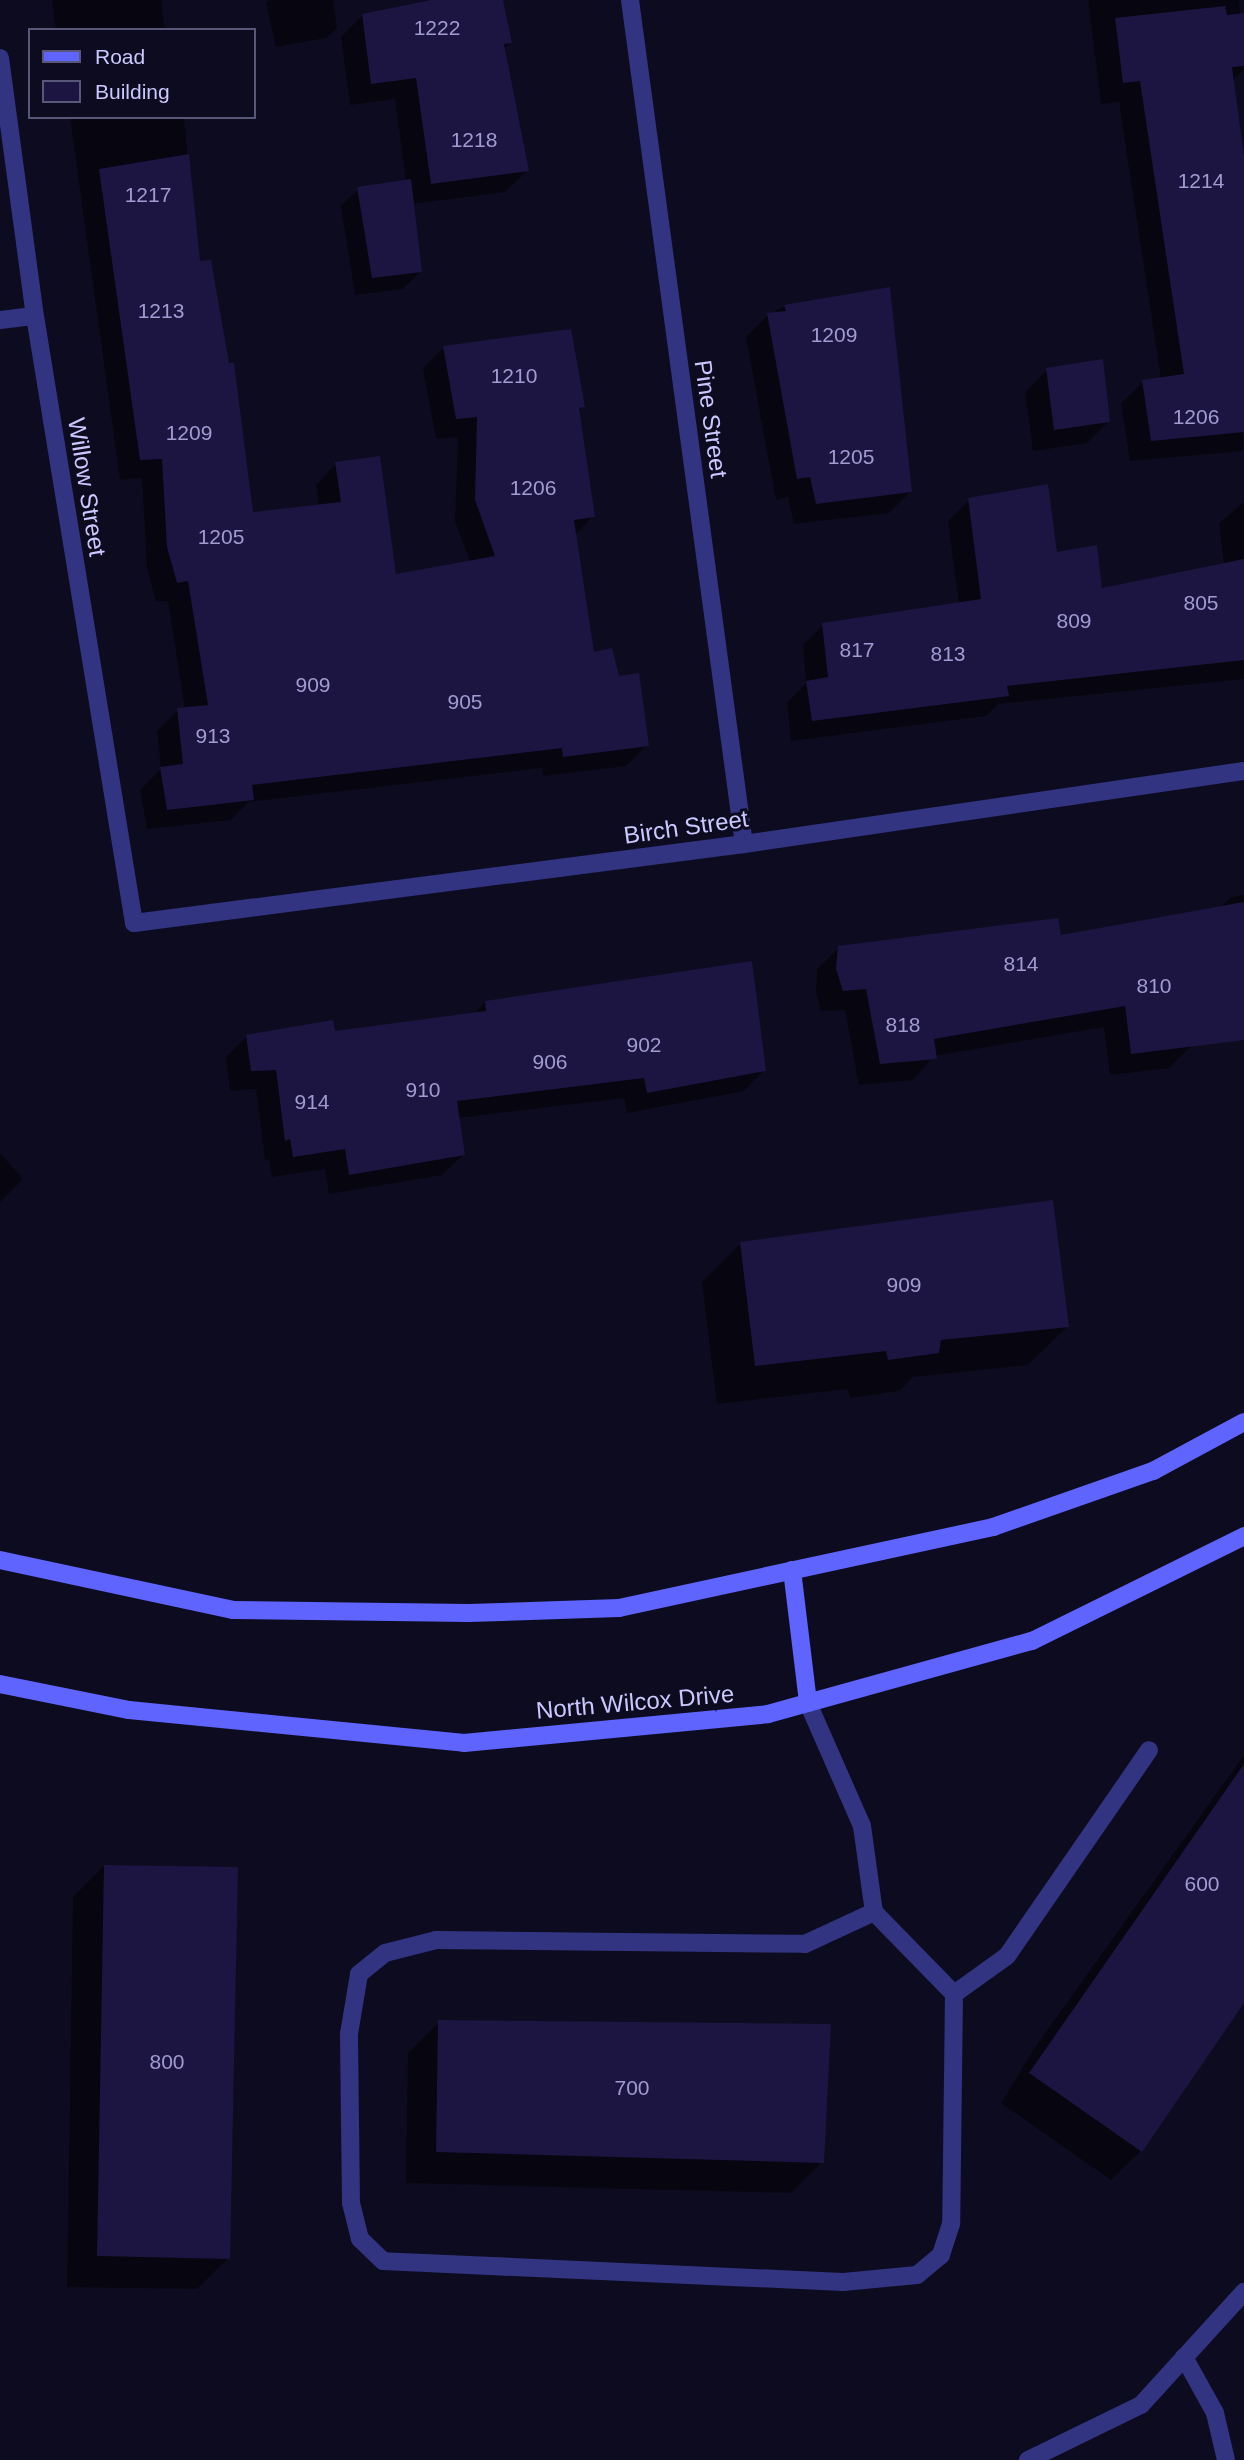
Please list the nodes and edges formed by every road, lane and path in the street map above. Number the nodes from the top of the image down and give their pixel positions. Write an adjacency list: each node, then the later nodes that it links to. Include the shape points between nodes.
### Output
1 (629, 0): 6 (street, Pine Street)
2 (0, 58): 3 (street, Willow Street)
3 (35, 316): 4 (street); 7 (street, Willow Street)
4 (0, 320)
5 (1244, 771): 6 (street, Birch Street)
6 (744, 844): 7 (street, Birch Street)
7 (134, 923)
8 (1244, 1422): 11 (main road, via 1153,1471 993,1527)
9 (1244, 1536): 13 (main road, North Wilcox Drive, via 1032,1641)
10 (0, 1560): 11 (main road, via 233,1610 442,1613 619,1608)
11 (793, 1570): 13 (main road)
12 (0, 1684): 13 (main road, North Wilcox Drive, via 129,1710 464,1743 768,1714)
13 (808, 1703): 15 (street, via 862,1826)
14 (1149, 1750): 16 (street, via 1007,1956)
15 (874, 1912): 16 (street); 16 (street, via 805,1944 436,1940 385,1952 359,1974 349,2034 351,2203 359,2239 383,2261 844,2282 917,2275 941,2255 951,2224)
16 (954, 1994)
17 (1244, 2292): 18 (street)
18 (1184, 2357): 19 (street, via 1141,2404); 20 (street, via 1215,2413)
19 (1028, 2460)
20 (1226, 2460)

